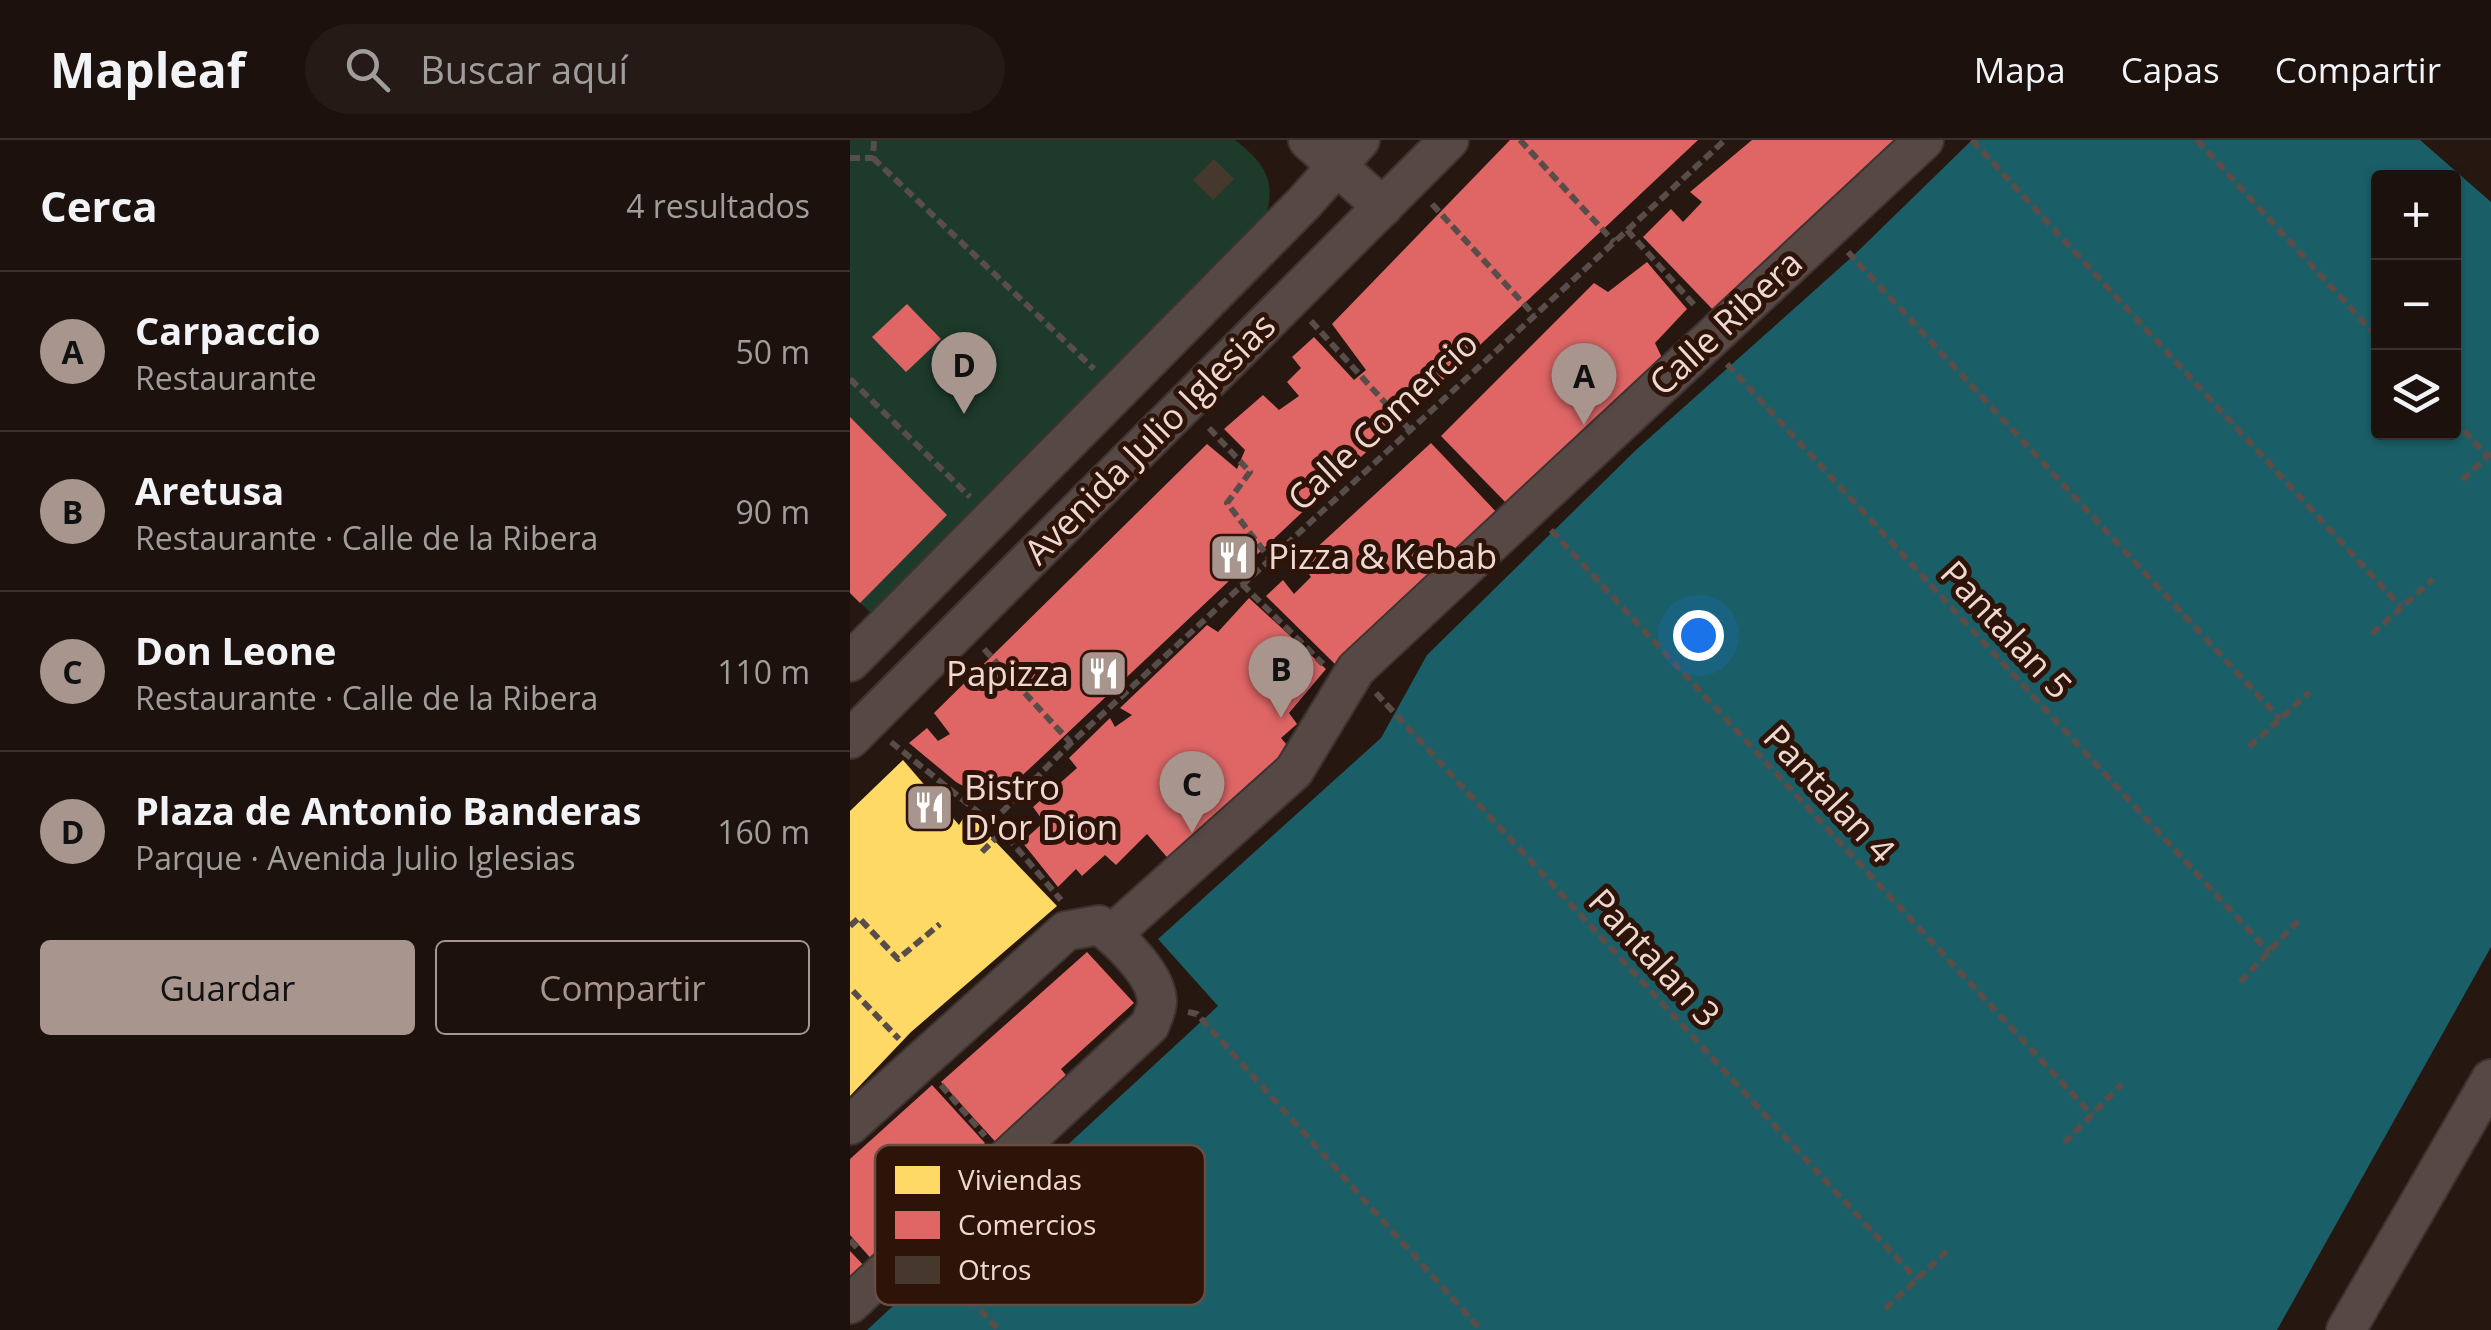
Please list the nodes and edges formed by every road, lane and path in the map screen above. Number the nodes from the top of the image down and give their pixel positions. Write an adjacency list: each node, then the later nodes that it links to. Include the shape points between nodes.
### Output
1 (874, 140): 11 (path)
2 (1308, 140): 9 (street)
3 (1450, 140): 13 (street, Avenida Julio Iglesias)
4 (1520, 140): 16 (path)
5 (1725, 140): 15 (path, Calle Comercio)
6 (1924, 140): 14 (street, Calle Ribera)
7 (1972, 140): 33 (path)
8 (2196, 140): 19 (path)
9 (1348, 152): 13 (street); 29 (street, Avenida Julio Iglesias)
10 (850, 158): 11 (path)
11 (874, 158): 21 (path)
12 (1422, 192): 18 (path)
13 (1383, 206): 34 (street, Avenida Julio Iglesias)
14 (1827, 229): 20 (street, Calle Ribera); 39 (path)
15 (1627, 230): 16 (path, Calle Comercio); 20 (path, Pantalan 5)
16 (1614, 242): 18 (path, Calle Comercio)
17 (1303, 313): 25 (path)
18 (1534, 315): 25 (path, Calle Comercio)
19 (2371, 330)
20 (1711, 336): 28 (street, Calle Ribera); 50 (path, Pantalan 5)
21 (1094, 368)
22 (850, 379): 29 (path)
23 (1201, 420): 30 (path, via 1250,472 1228,503)
24 (2461, 427): 26 (path)
25 (1409, 430): 30 (path, Calle Comercio)
26 (2489, 454): 27 (path)
27 (2462, 480)
28 (1530, 506): 37 (street, Calle Ribera); 57 (path, Pantalan 4)
29 (991, 518): 36 (street, Avenida Julio Iglesias)
30 (1270, 559): 32 (path, Calle Comercio)
31 (2433, 579): 33 (path)
32 (1242, 584): 37 (path, Pantalan 3); 41 (path, Calle Comercio)
33 (2402, 608): 35 (path)
34 (961, 628): 40 (street, Avenida Julio Iglesias); 41 (path)
35 (2372, 634)
36 (855, 648)
37 (1350, 677): 49 (street, Calle Ribera, via 1294,771); 63 (path, Pantalan 3)
38 (2310, 692): 39 (path)
39 (2280, 719): 42 (path)
40 (858, 730): 43 (path)
41 (1071, 743): 43 (path, Calle Comercio)
42 (2250, 747)
43 (991, 823): 44 (path)
44 (1002, 832): 45 (path); 49 (path)
45 (982, 852)
46 (2298, 921): 50 (path)
47 (940, 924): 48 (path, via 898,960 859,918)
48 (850, 926)
49 (1097, 930): 53 (street, via 1141,968); 54 (street, Calle Ribera, via 1050,941)
50 (2269, 952): 51 (path)
51 (2240, 982)
52 (851, 991): 54 (path)
53 (1158, 1005): 61 (street, via 1150,1025); 69 (path, via 1197,1014)
54 (920, 1060): 58 (street, Calle Ribera); 60 (path)
55 (2491, 1079): 70 (street)
56 (2122, 1084): 57 (path)
57 (2092, 1115): 59 (path)
58 (850, 1125)
59 (2064, 1143)
60 (993, 1145)
61 (1022, 1145)
62 (1947, 1250): 63 (path)
63 (1916, 1280): 67 (path)
64 (875, 1288): 65 (street)
65 (850, 1304)
66 (976, 1305): 68 (path)
67 (1885, 1310)
68 (999, 1330)
69 (1481, 1330)
70 (2346, 1330)

